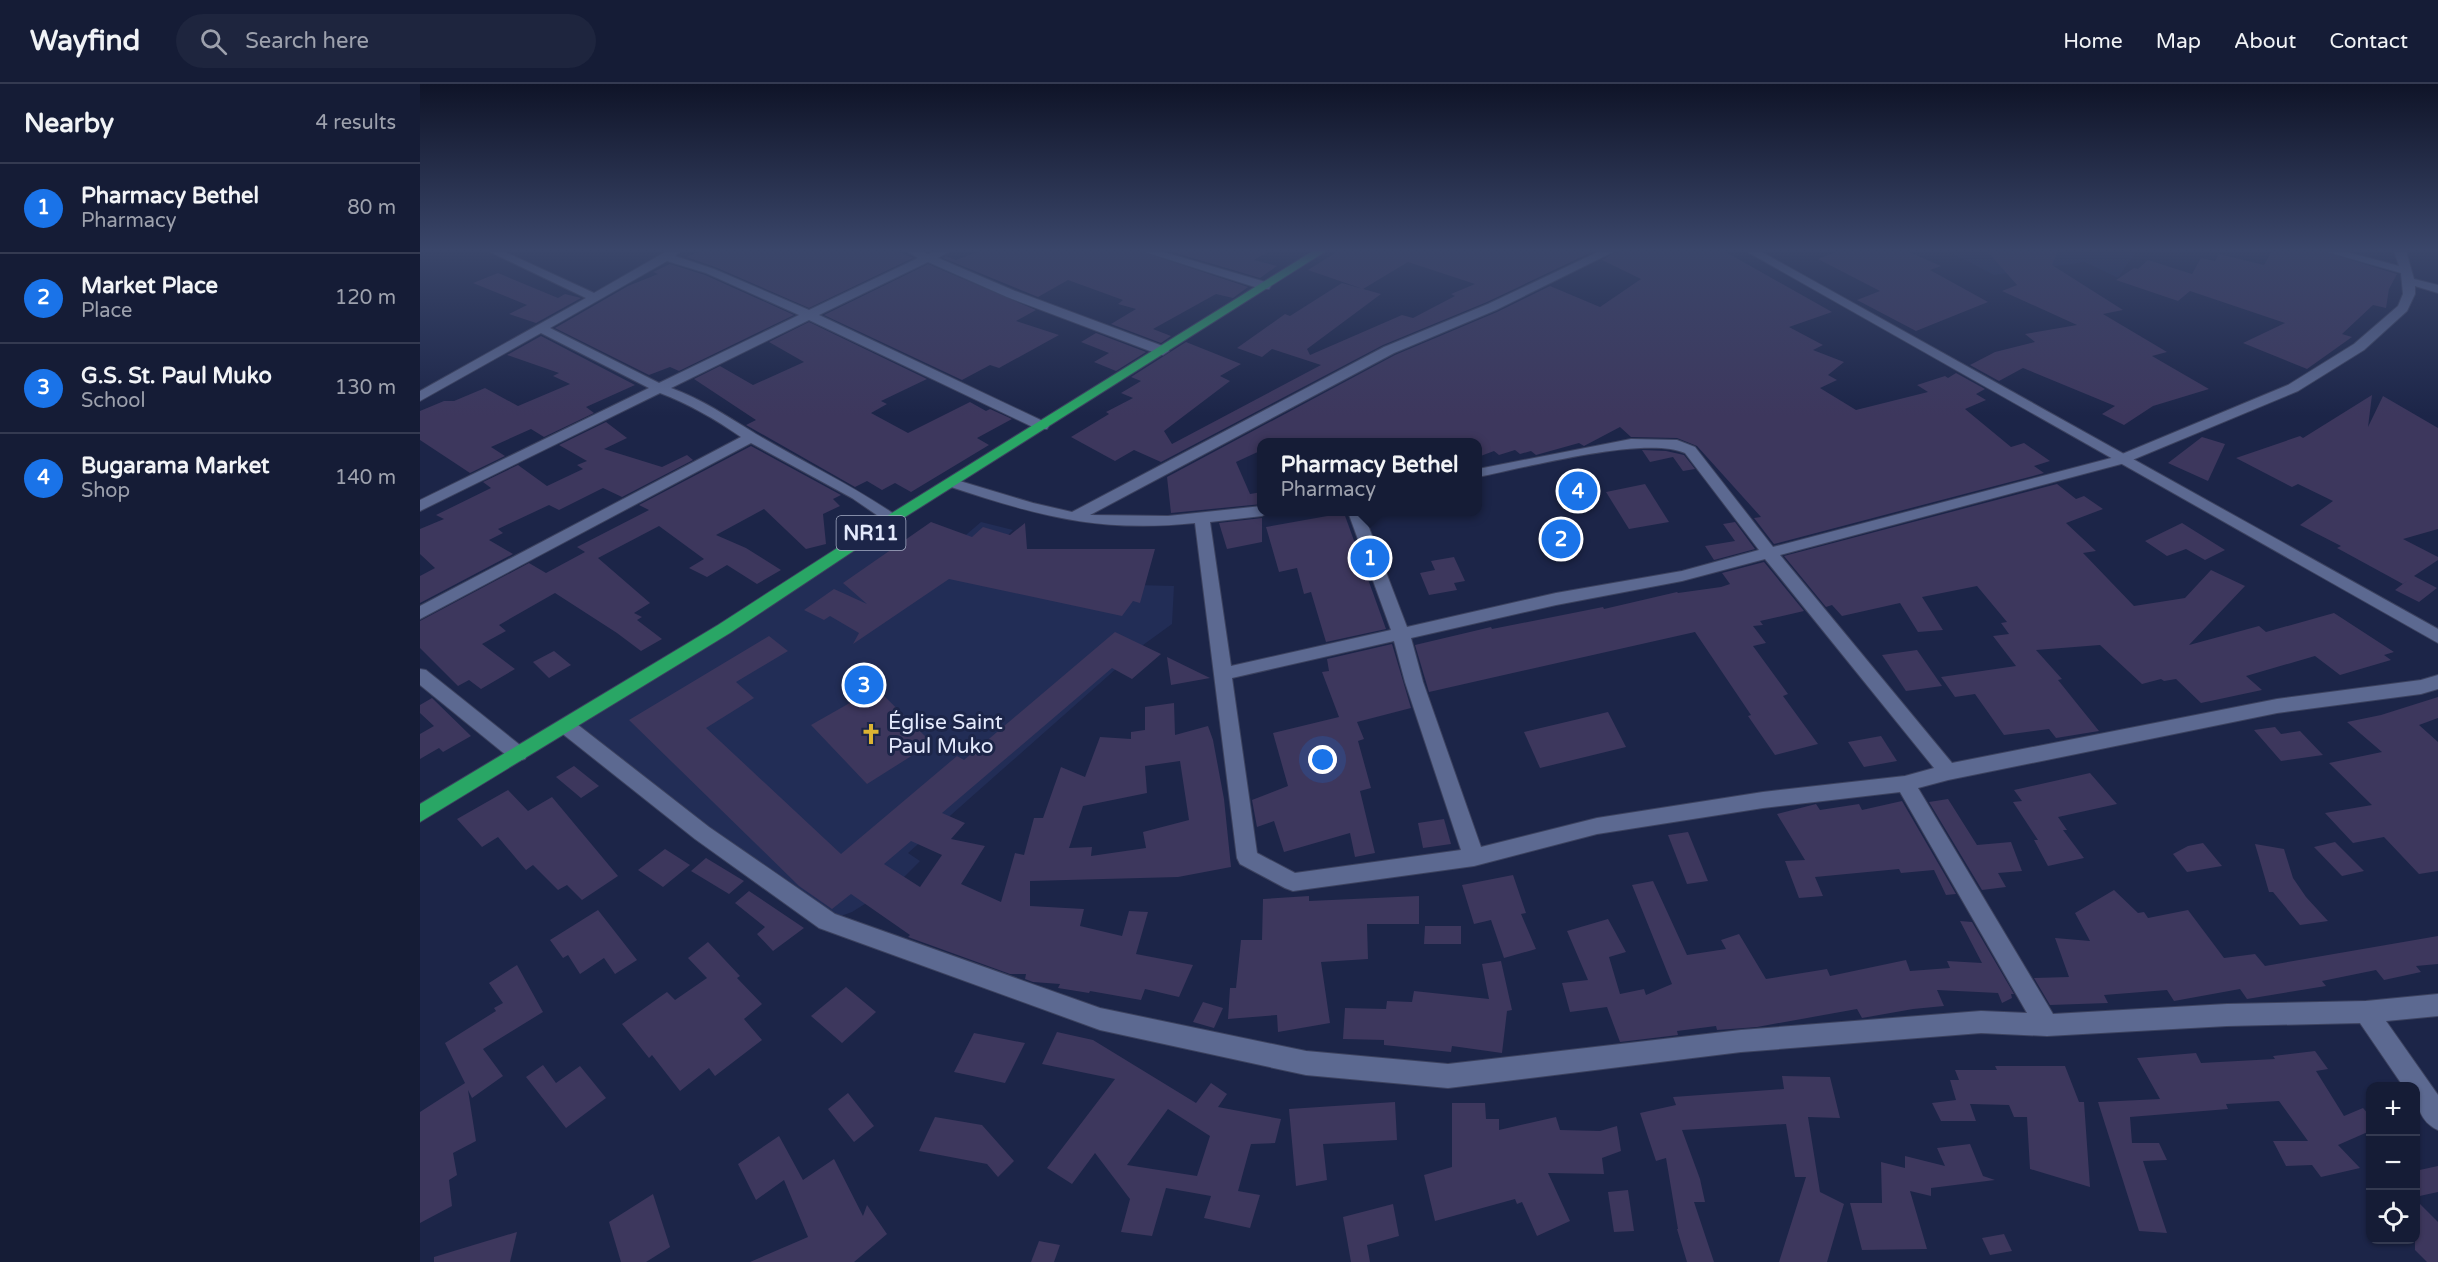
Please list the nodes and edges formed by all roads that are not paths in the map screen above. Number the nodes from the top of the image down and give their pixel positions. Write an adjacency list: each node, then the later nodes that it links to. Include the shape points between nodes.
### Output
1 (578, 306): 10 (street)
2 (789, 306): 9 (street)
3 (827, 306): 9 (street)
4 (1043, 306): 11 (street)
5 (1234, 306): 11 (highway, NR11)
6 (1494, 306): 22 (street, via 1389,350)
7 (1849, 306): 16 (street)
8 (2404, 306): 16 (street, via 2359,347 2296,387)
9 (809, 315): 12 (street); 14 (street)
10 (540, 328): 12 (street); 13 (street)
11 (1163, 351): 14 (highway, NR11)
12 (658, 388): 15 (street, via 683,397); 19 (street)
13 (420, 397)
14 (1042, 426): 18 (highway, NR11)
15 (751, 437): 24 (street, via 857,495); 26 (street)
16 (2120, 460): 25 (street); 28 (street)
17 (1482, 472): 25 (street, via 1631,443 1677,444 1690,450)
18 (953, 483): 22 (street); 24 (highway, NR11)
19 (420, 506)
20 (1257, 512): 23 (street)
21 (1356, 516): 27 (street)
22 (1074, 517): 23 (street, via 1108,521)
23 (1202, 518): 29 (street)
24 (892, 519): 32 (highway, NR11)
25 (1770, 554): 27 (street, via 1682,576); 34 (street)
26 (420, 613)
27 (1401, 633): 29 (street); 37 (street)
28 (2438, 637)
29 (1222, 674): 37 (street, via 1247,858 1293,882)
30 (420, 675): 33 (street)
31 (2438, 682): 34 (street, via 2277,706)
32 (566, 726): 33 (highway, NR11); 40 (street, via 702,833 826,921 1100,1019 1306,1063 1448,1076 1742,1041 1981,1022)
33 (519, 754): 36 (highway, NR11)
34 (1948, 772): 35 (street)
35 (1905, 784): 37 (street, via 1598,826); 40 (street)
36 (420, 814)
37 (1474, 857)
38 (2438, 1005): 39 (street)
39 (2366, 1012): 40 (street); 41 (street)
40 (2047, 1025)
41 (2438, 1117)

